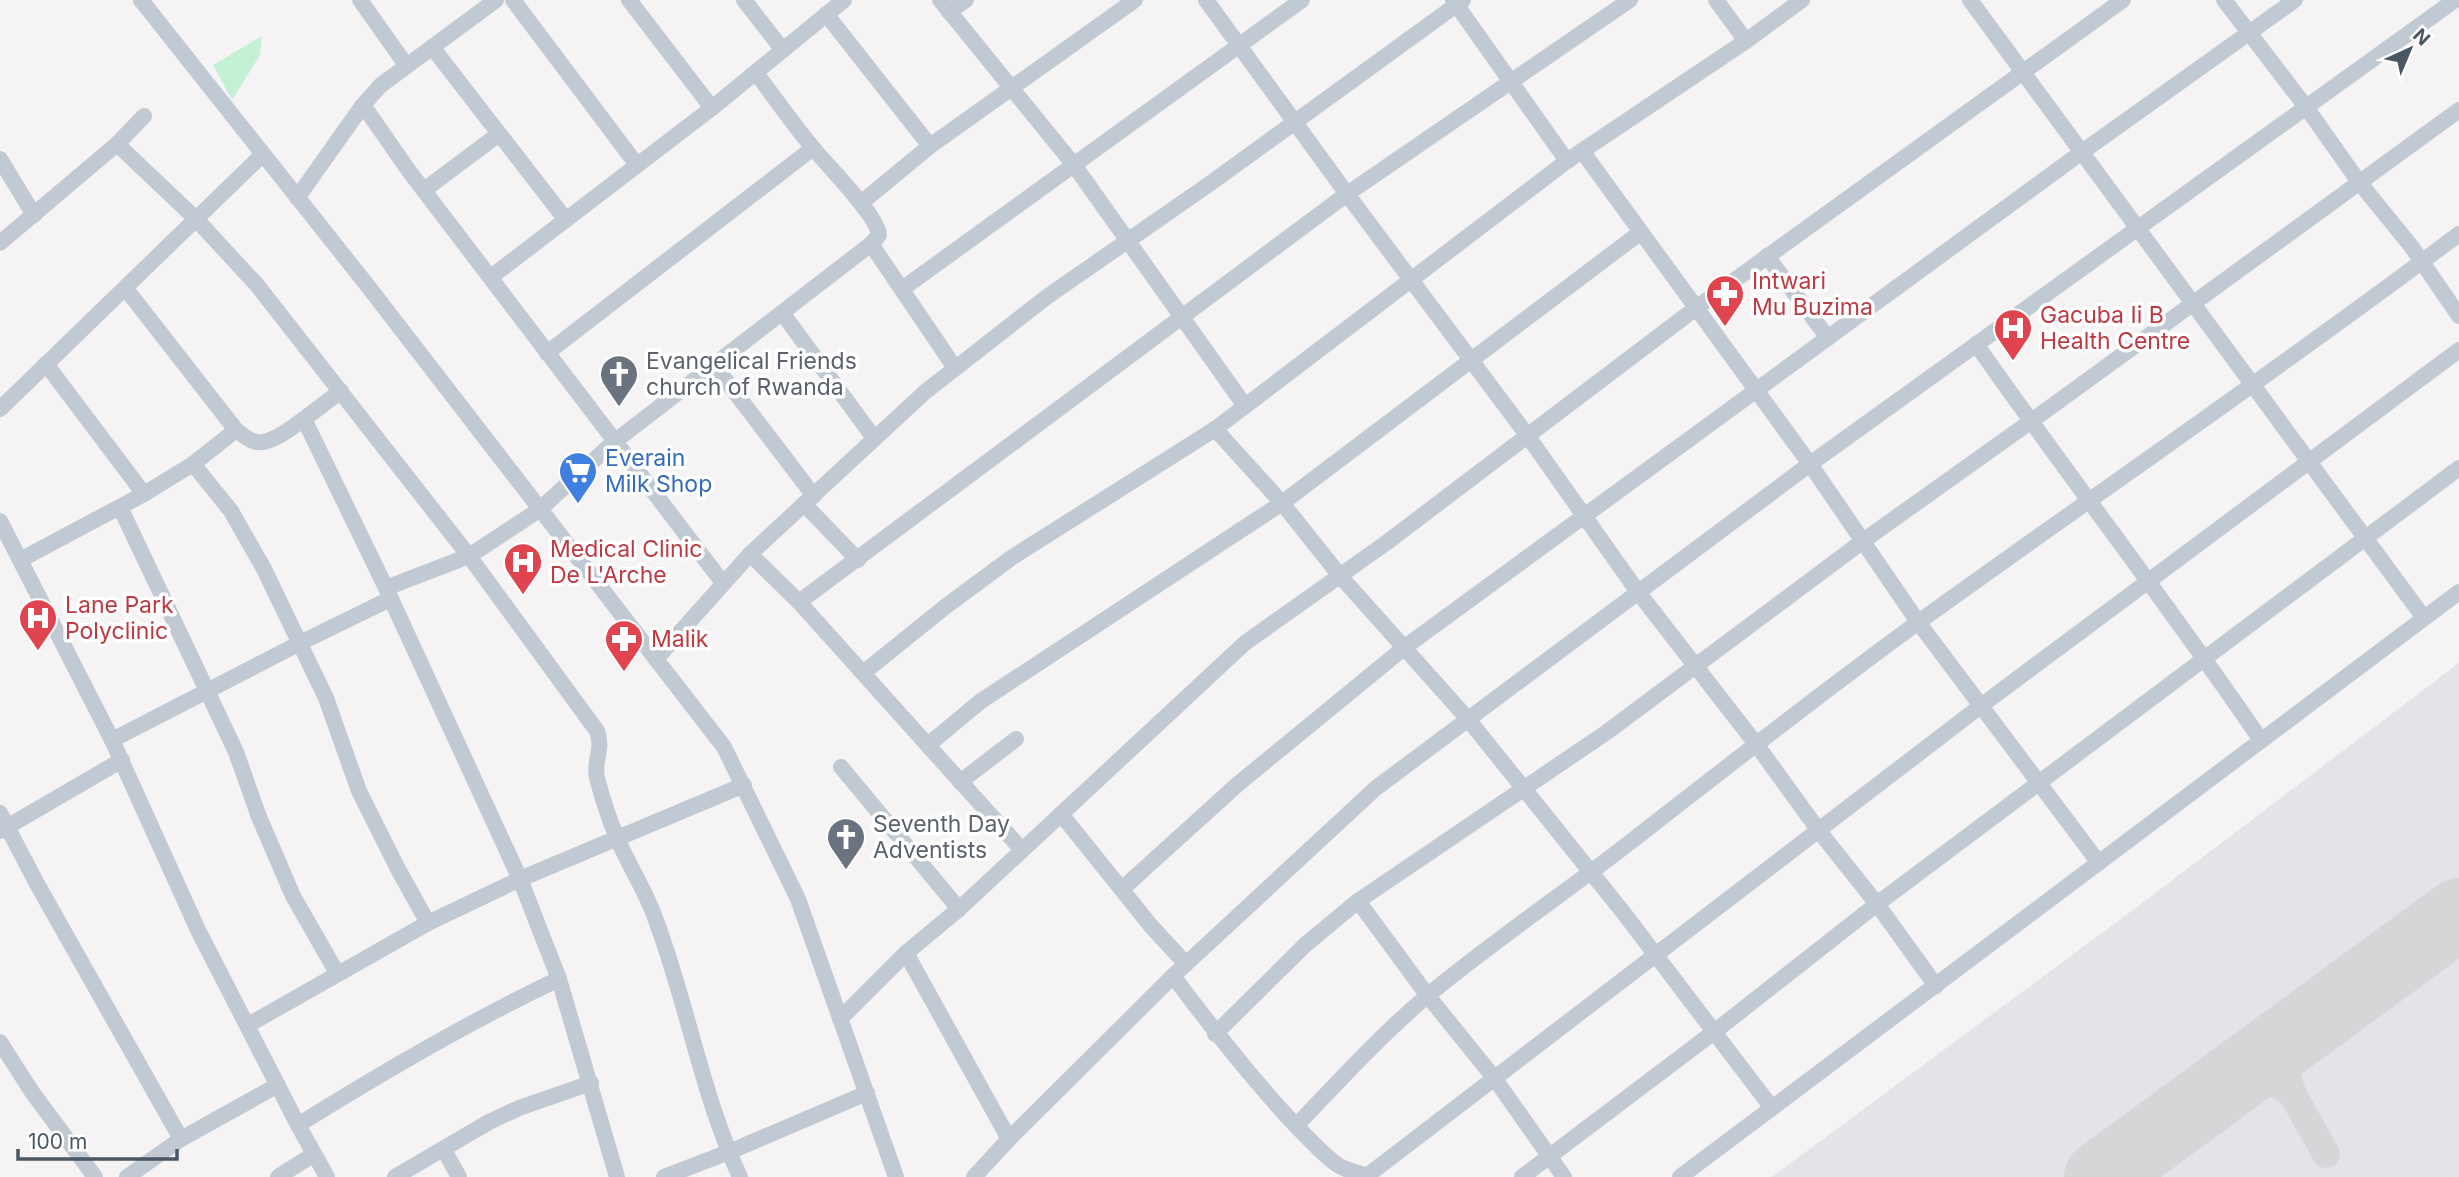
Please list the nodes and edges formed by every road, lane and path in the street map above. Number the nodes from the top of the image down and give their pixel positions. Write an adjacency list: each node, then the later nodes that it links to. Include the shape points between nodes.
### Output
1 (141, 0): 45 (street)
2 (359, 0): 28 (street)
3 (496, 0): 26 (street)
4 (513, 0): 48 (street)
5 (629, 0): 35 (street)
6 (744, 0): 27 (street)
7 (844, 0): 22 (street)
8 (966, 0): 21 (street)
9 (1135, 0): 32 (street)
10 (1206, 0): 25 (street)
11 (1302, 0): 25 (street)
12 (1630, 0): 31 (street)
13 (1716, 0): 24 (street)
14 (1802, 0): 24 (street)
15 (1970, 0): 29 (street)
16 (2123, 0): 29 (street)
17 (2224, 0): 23 (street)
18 (2295, 0): 23 (street)
19 (2455, 0): 34 (street)
20 (1458, 2): 31 (street); 38 (street)
21 (944, 6): 32 (street)
22 (825, 14): 27 (street); 41 (street)
23 (2250, 34): 34 (street); 44 (street)
24 (1746, 41): 43 (street)
25 (1239, 46): 38 (street); 49 (street)
26 (432, 47): 28 (street); 39 (street)
27 (782, 49): 30 (street)
28 (405, 65): 33 (street)
29 (2022, 71): 44 (street); 64 (street)
30 (756, 73): 35 (street); 42 (street)
31 (1511, 83): 47 (street); 52 (street)
32 (1012, 88): 41 (street); 49 (street)
33 (363, 105): 51 (street); 53 (street)
34 (2306, 107): 50 (street); 58 (street)
35 (712, 108): 48 (street)
36 (2459, 110): 50 (street)
37 (144, 116): 40 (street)
38 (1294, 122): 52 (street); 61 (street)
39 (499, 134): 51 (street); 57 (street)
40 (117, 144): 55 (street); 56 (street)
41 (930, 146): 54 (street)
42 (813, 148): 54 (street); 78 (street)
43 (1582, 151): 47 (street); 59 (street)
44 (2082, 152): 58 (street); 75 (street)
45 (262, 155): 53 (street); 56 (street)
46 (0, 159): 55 (street)
47 (1567, 161): 67 (street)
48 (637, 165): 57 (street)
49 (1074, 165): 61 (street); 69 (street)
50 (2359, 182): 65 (street); 70 (street)
51 (424, 190): 66 (street)
52 (1347, 194): 67 (street); 74 (street)
53 (297, 198): 104 (street)
54 (861, 203): 63 (street, via 878,228)
55 (34, 215): 62 (street)
56 (195, 218): 68 (street); 84 (street, via 257,285)
57 (566, 220): 66 (street)
58 (2139, 227): 70 (street); 76 (street)
59 (1641, 232): 71 (street); 79 (street)
60 (2459, 234): 65 (street)
61 (1127, 242): 74 (street); 82 (street)
62 (0, 243)
63 (871, 244): 69 (street); 72 (street)
64 (1768, 256): 71 (street); 75 (street)
65 (2422, 262): 73 (street); 83 (street)
66 (491, 277): 78 (street)
67 (1412, 281): 79 (street); 86 (street)
68 (126, 289): 80 (street); 91 (street)
69 (902, 289): 82 (street)
70 (2192, 303): 83 (street); 89 (street)
71 (1696, 309): 85 (street); 92 (street)
72 (783, 313): 81 (street); 93 (street)
73 (2459, 316)
74 (1181, 317): 86 (street); 112 (street)
75 (1828, 338): 85 (street)
76 (1976, 344): 89 (street); 97 (street)
77 (2459, 350): 95 (street)
78 (547, 352): 94 (street)
79 (1471, 360): 92 (street); 102 (street)
80 (46, 364): 87 (street); 99 (street)
81 (715, 366): 94 (street); 100 (street)
82 (955, 368): 93 (street)
83 (2253, 385): 95 (street); 101 (street)
84 (341, 391): 88 (street); 110 (street)
85 (1755, 391): 97 (street); 105 (street)
86 (1245, 406): 90 (street)
87 (0, 409)
88 (304, 419): 91 (street, via 259,443); 118 (street)
89 (2030, 422): 101 (street); 108 (street)
90 (1215, 429): 102 (street); 127 (street, via 1011,558)
91 (236, 430): 96 (street)
92 (1527, 435): 105 (street); 113 (street)
93 (874, 438): 100 (street)
94 (614, 442): 104 (street); 115 (street)
95 (2309, 461): 107 (street); 114 (street)
96 (193, 464): 99 (street); 122 (street, via 231,511)
97 (1810, 464): 108 (street); 116 (street)
98 (2459, 468): 107 (street)
99 (144, 494): 103 (street)
100 (809, 500): 109 (street); 112 (street)
101 (2088, 502): 114 (street); 121 (street)
102 (1282, 503): 113 (street); 135 (street, via 981,701)
103 (120, 507): 111 (street); 128 (street)
104 (539, 510): 110 (street); 125 (street)
105 (1584, 515): 116 (street); 123 (street)
106 (0, 521): 111 (street)
107 (2366, 538): 120 (street); 124 (street)
108 (1863, 541): 121 (street); 126 (street)
109 (750, 554): 115 (street); 119 (street)
110 (469, 556): 118 (street); 145 (street, via 597,731 602,744 596,774)
111 (20, 560): 133 (street)
112 (858, 560): 119 (street)
113 (1341, 577): 123 (street); 142 (street, via 1245,643)
114 (2149, 581): 124 (street); 129 (street)
115 (723, 583): 125 (street)
116 (1638, 592): 126 (street); 130 (street)
117 (2459, 592): 120 (street)
118 (388, 594): 122 (street); 149 (street)
119 (799, 602): 127 (street)
120 (2424, 618): 132 (street)
121 (1918, 622): 129 (street); 134 (street)
122 (300, 643): 128 (street); 154 (street, via 326,698 359,791)
123 (1405, 647): 130 (street); 150 (street, via 1238,784)
124 (2205, 657): 132 (street); 139 (street)
125 (656, 659): 140 (street, via 724,747)
126 (1696, 668): 134 (street); 141 (street)
127 (863, 673): 135 (street)
128 (208, 690): 133 (street); 158 (street, via 293,896)
129 (1982, 705): 139 (street); 144 (street)
130 (1467, 718): 141 (street); 157 (street, via 1376,788)
131 (1016, 739): 138 (street)
132 (2260, 739): 147 (street)
133 (112, 740): 136 (street)
134 (1756, 744): 144 (street); 148 (street)
135 (928, 745): 138 (street)
136 (122, 760): 143 (street); 164 (street, via 198,930)
137 (841, 767): 153 (street)
138 (960, 782): 146 (street)
139 (2039, 783): 147 (street); 152 (street)
140 (744, 785): 145 (street); 163 (street, via 799,899)
141 (1524, 788): 148 (street); 151 (street)
142 (1061, 814): 146 (street); 150 (street)
143 (2, 824): 175 (street)
144 (1819, 831): 152 (street); 156 (street)
145 (617, 838): 149 (street); 178 (street, via 654,915)
146 (1021, 850): 153 (street)
147 (2099, 863): 161 (street)
148 (1590, 874): 156 (street); 162 (street)
149 (520, 879): 154 (street); 160 (street)
150 (1122, 889): 157 (street)
151 (1358, 901): 162 (street); 166 (street, via 1305,945)
152 (1877, 904): 161 (street); 165 (street)
153 (958, 909): 155 (street)
154 (428, 923): 158 (street)
155 (906, 953): 163 (street); 176 (street)
156 (1655, 954): 165 (street); 168 (street)
157 (1186, 964): 159 (street)
158 (337, 973): 164 (street)
159 (1173, 976): 166 (street); 176 (street)
160 (559, 979): 169 (street); 173 (street, via 409,1058)
161 (1936, 986): 172 (street)
162 (1428, 996): 168 (street); 174 (street, via 1375,1042)
163 (840, 1019): 171 (street)
164 (248, 1025): 170 (street)
165 (1714, 1032): 172 (street); 180 (street)
166 (1215, 1034): 174 (street)
167 (0, 1042): 182 (street)
168 (1495, 1079): 180 (street); 181 (street)
169 (591, 1083): 177 (street, via 519,1108); 188 (street)
170 (278, 1085): 173 (street); 175 (street)
171 (867, 1093): 178 (street); 191 (street)
172 (1772, 1108): 195 (street)
173 (298, 1125): 179 (street)
174 (1296, 1126): 181 (street, via 1335,1163)
175 (181, 1139): 183 (street)
176 (1009, 1139): 192 (street)
177 (444, 1150): 186 (street); 187 (street)
178 (729, 1153): 189 (street); 190 (street)
179 (314, 1154): 184 (street); 185 (street)
180 (1549, 1156): 193 (street); 194 (street)
181 (1368, 1176)
182 (95, 1177)
183 (127, 1177)
184 (278, 1177)
185 (327, 1177)
186 (395, 1177)
187 (459, 1177)
188 (617, 1177)
189 (664, 1177)
190 (740, 1177)
191 (896, 1177)
192 (974, 1177)
193 (1522, 1177)
194 (1564, 1177)
195 (1680, 1177)

